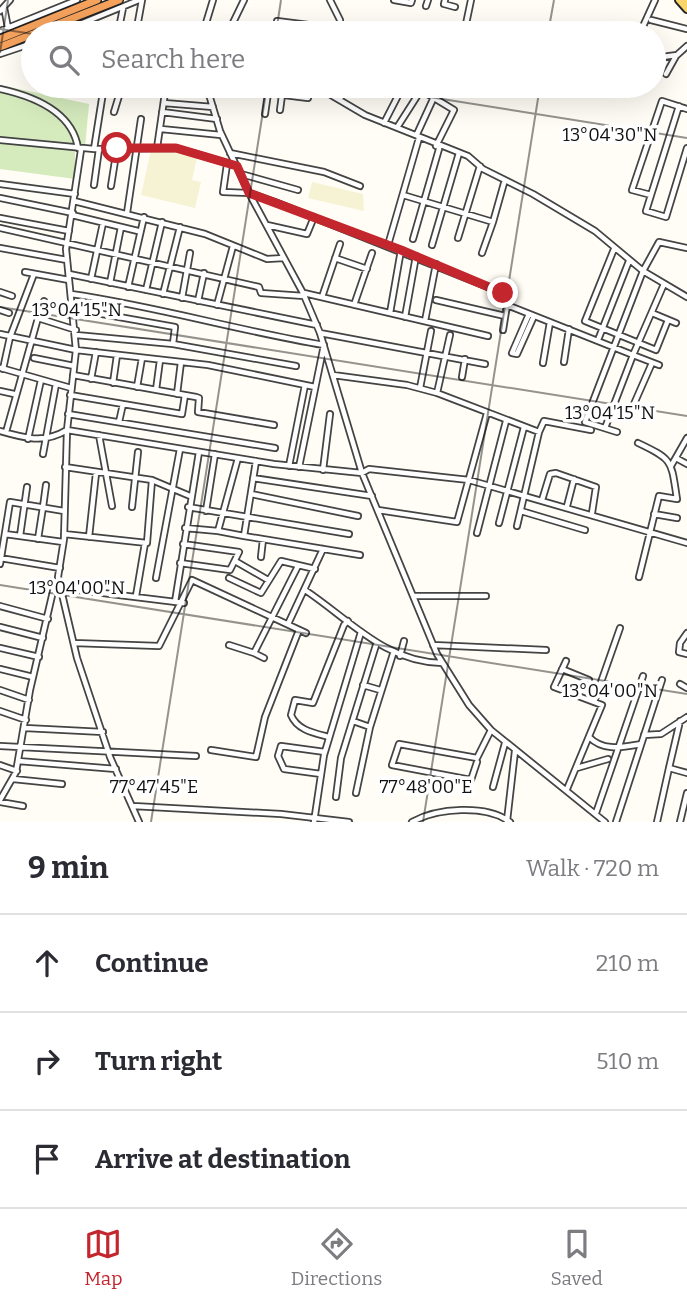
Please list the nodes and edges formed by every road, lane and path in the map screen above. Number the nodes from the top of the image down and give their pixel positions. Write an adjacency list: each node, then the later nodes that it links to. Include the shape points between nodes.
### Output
1 (10, 0): 17 (street)
2 (77, 0): 20 (street)
3 (97, 0): 21 (highway)
4 (119, 0): 22 (highway)
5 (141, 0): 16 (street); 25 (street)
6 (213, 0): 26 (street)
7 (244, 0): 27 (street)
8 (330, 0): 28 (street)
9 (394, 0): 10 (street)
10 (412, 0)
11 (445, 0): 15 (street, via 444,4)
12 (471, 0): 29 (street)
13 (655, 0): 30 (street)
14 (679, 0): 18 (main road)
15 (455, 7)
16 (123, 8): 23 (street); 24 (street)
17 (2, 9): 34 (street)
18 (687, 9)
19 (651, 20): 31 (street)
20 (25, 21)
21 (45, 21)
22 (66, 21)
23 (89, 21)
24 (120, 21)
25 (138, 21)
26 (206, 21)
27 (234, 21)
28 (340, 21)
29 (467, 21)
30 (645, 21)
31 (655, 21)
32 (21, 23): 34 (street)
33 (666, 24): 35 (street)
34 (8, 28): 36 (street)
35 (687, 29)
36 (0, 31)
37 (21, 31): 38 (highway)
38 (0, 39)
39 (21, 39): 41 (highway)
40 (687, 46): 44 (street)
41 (0, 47)
42 (21, 47): 43 (street)
43 (0, 54)
44 (677, 55): 45 (street); 46 (street)
45 (666, 56)
46 (666, 74)
47 (0, 89): 48 (street)
48 (21, 95)
49 (34, 98): 83 (street, via 70,129)
50 (103, 98): 84 (street)
51 (118, 98): 68 (street)
52 (165, 98): 62 (street)
53 (211, 98): 64 (street)
54 (267, 98): 69 (street)
55 (282, 98): 66 (street)
56 (336, 98): 61 (street)
57 (397, 98): 72 (street)
58 (414, 98): 73 (street)
59 (434, 98): 76 (street)
60 (436, 98): 78 (street, via 454,110)
61 (340, 100): 72 (street)
62 (164, 103): 64 (street); 67 (street)
63 (680, 106): 65 (street); 100 (street); 100 (street, via 662,101 652,126 632,190)
64 (213, 107): 70 (street)
65 (687, 109)
66 (280, 110)
67 (162, 112): 70 (street); 74 (street)
68 (114, 113)
69 (265, 114)
70 (216, 118): 75 (street)
71 (141, 119): 80 (street)
72 (384, 123): 76 (street)
73 (398, 126)
74 (161, 129): 75 (street); 81 (street)
75 (222, 135): 85 (street)
76 (418, 136): 78 (street); 99 (street)
77 (0, 139): 83 (street)
78 (438, 147): 86 (street); 103 (street)
79 (117, 148): 80 (street); 84 (street); 94 (street)
80 (138, 148): 81 (street); 105 (street)
81 (157, 148): 87 (street, via 176,148)
82 (687, 148): 100 (street, via 666,217 646,211)
83 (80, 149): 84 (street); 98 (street)
84 (97, 149): 93 (street)
85 (230, 153): 88 (street); 95 (street, via 324,173)
86 (459, 153): 89 (street); 104 (street)
87 (227, 164): 88 (street); 97 (street, via 223,192)
88 (237, 166): 90 (street)
89 (480, 166): 106 (street); 130 (street, via 595,231)
90 (240, 174): 96 (street); 97 (street)
91 (504, 183): 112 (street)
92 (0, 184): 98 (street)
93 (94, 185)
94 (111, 186)
95 (360, 186)
96 (298, 190)
97 (249, 193): 109 (street); 114 (street)
98 (76, 194): 102 (street)
99 (402, 195): 103 (street); 124 (street)
100 (651, 195)
101 (0, 198): 107 (street)
102 (74, 201): 105 (street); 107 (street)
103 (424, 202): 104 (street); 121 (street)
104 (443, 207): 106 (street); 125 (street)
105 (127, 213): 108 (street)
106 (464, 213): 112 (street); 120 (street)
107 (72, 214): 113 (street); 118 (street)
108 (144, 217): 111 (street); 137 (street)
109 (314, 217): 114 (street, via 307,234); 124 (street)
110 (0, 218): 118 (street)
111 (162, 222): 116 (street); 141 (street)
112 (493, 222): 135 (street)
113 (103, 223): 115 (street); 129 (street)
114 (267, 225): 138 (street)
115 (121, 227): 119 (street); 132 (street)
116 (180, 227): 126 (street); 144 (street)
117 (0, 228): 122 (street)
118 (69, 231): 122 (street)
119 (138, 231)
120 (458, 238)
121 (413, 239)
122 (67, 242): 129 (street); 140 (street)
123 (340, 244): 139 (street)
124 (388, 245): 131 (street)
125 (432, 245)
126 (233, 246): 138 (street, via 267,260); 152 (street)
127 (0, 248): 140 (street)
128 (687, 248): 147 (street, via 659,242)
129 (97, 249): 132 (street); 153 (street)
130 (614, 249): 142 (street); 188 (street, via 585,321)
131 (401, 250): 136 (street); 175 (street)
132 (115, 253): 137 (street); 154 (street)
133 (190, 253): 145 (street)
134 (372, 253): 146 (street)
135 (482, 253)
136 (416, 256): 143 (street); 180 (street)
137 (135, 257): 141 (street); 156 (street)
138 (284, 258): 162 (street)
139 (335, 258): 146 (street); 164 (street)
140 (67, 260): 151 (street)
141 (151, 261): 144 (street); 157 (street)
142 (629, 261): 147 (street); 188 (street)
143 (436, 264): 159 (street); 183 (street)
144 (169, 265): 145 (street); 161 (street)
145 (187, 269): 149 (street); 165 (street)
146 (367, 269): 171 (street)
147 (643, 271): 155 (street); 196 (street)
148 (25, 272): 150 (street)
149 (204, 273): 152 (street); 169 (street)
150 (34, 274): 151 (street); 197 (street)
151 (69, 277): 153 (street); 160 (street)
152 (222, 278): 162 (street, via 259,287 261,293); 170 (street)
153 (91, 279): 154 (street)
154 (110, 283): 156 (street)
155 (664, 284): 166 (street); 176 (street)
156 (128, 287): 157 (street)
157 (146, 290): 161 (street)
158 (0, 292): 163 (street)
159 (503, 293)
160 (71, 294): 172 (street); 177 (street)
161 (163, 294): 165 (street)
162 (304, 294): 164 (street); 186 (street)
163 (12, 296)
164 (322, 297): 171 (street)
165 (182, 298): 169 (street)
166 (687, 298)
167 (436, 300): 179 (street)
168 (44, 301): 181 (street)
169 (198, 301): 170 (street)
170 (216, 305): 186 (street)
171 (354, 305): 175 (street)
172 (74, 309): 187 (street); 192 (street)
173 (0, 310): 174 (street)
174 (9, 313)
175 (390, 313): 180 (street)
176 (652, 313): 182 (street); 201 (street)
177 (176, 314): 187 (street); 203 (street)
178 (532, 315): 178 (street, via 512,352 517,354); 179 (street, via 507,305); 184 (street)
179 (505, 316): 190 (street)
180 (405, 317): 183 (street)
181 (38, 318): 192 (street); 200 (street)
182 (668, 320): 185 (street); 201 (street, via 656,350)
183 (425, 321): 198 (street)
184 (550, 322): 189 (street); 217 (street)
185 (676, 323)
186 (317, 325): 193 (street)
187 (175, 327): 202 (street)
188 (602, 328): 196 (street); 199 (street)
189 (569, 329): 199 (street); 216 (street)
190 (503, 330)
191 (431, 331): 207 (street)
192 (76, 332): 202 (street); 205 (street)
193 (320, 333): 203 (street); 207 (street)
194 (0, 334): 197 (street)
195 (450, 335): 210 (street)
196 (619, 336): 201 (street); 204 (street)
197 (10, 337): 200 (street); 223 (street)
198 (488, 337)
199 (598, 340): 204 (street)
200 (30, 341): 205 (street); 224 (street)
201 (639, 343): 209 (street)
202 (173, 344): 222 (street)
203 (324, 345): 226 (street); 234 (street)
204 (614, 346): 209 (street); 253 (street, via 585,422)
205 (76, 350): 206 (street); 221 (street)
206 (96, 352): 208 (street); 228 (street)
207 (426, 352): 210 (street); 236 (street)
208 (117, 355): 212 (street); 230 (street)
209 (633, 355): 218 (street); 253 (street)
210 (446, 356): 213 (street); 239 (street)
211 (34, 358): 221 (street)
212 (142, 358): 214 (street); 233 (street)
213 (465, 359): 219 (street); 227 (street)
214 (160, 360): 215 (street); 237 (street)
215 (181, 362): 232 (street); 241 (street)
216 (564, 362)
217 (543, 363)
218 (652, 363): 220 (street); 246 (street)
219 (485, 364)
220 (659, 365)
221 (74, 366): 225 (street)
222 (296, 366)
223 (1, 369): 224 (street)
224 (23, 374): 229 (street); 240 (street)
225 (73, 375): 228 (street); 235 (street)
226 (333, 375): 236 (street); 281 (street)
227 (461, 377)
228 (91, 379): 230 (street)
229 (41, 380): 231 (street); 262 (street)
230 (113, 383): 233 (street)
231 (56, 384): 235 (street); 260 (street)
232 (304, 385): 234 (street); 274 (street)
233 (137, 387): 237 (street)
234 (315, 387): 277 (street)
235 (71, 388): 242 (street)
236 (420, 388): 239 (street)
237 (156, 390): 241 (street)
238 (0, 391): 240 (street)
239 (437, 393): 245 (street)
240 (14, 394): 256 (street)
241 (177, 394): 243 (street)
242 (70, 395): 244 (street); 247 (street)
243 (185, 395): 244 (street, via 182,414); 251 (street, via 199,398 198,412)
244 (122, 404): 250 (street)
245 (487, 413): 249 (street); 286 (street)
246 (630, 413)
247 (68, 414): 250 (street); 254 (street)
248 (330, 414): 278 (street)
249 (506, 421): 252 (street); 288 (street)
250 (119, 422): 264 (street)
251 (274, 425)
252 (524, 427): 257 (street); 291 (street)
253 (604, 428): 258 (street)
254 (66, 430): 259 (street); 260 (street); 276 (street)
255 (591, 430): 257 (street, via 544,421)
256 (3, 432): 262 (street)
257 (539, 432): 293 (street)
258 (617, 432)
259 (99, 435): 265 (street); 280 (street)
260 (44, 438): 262 (street); 268 (street)
261 (687, 438): 271 (street)
262 (27, 439)
263 (638, 443): 275 (street, via 665,456)
264 (275, 448)
265 (180, 449): 267 (street); 290 (street)
266 (138, 452): 282 (street)
267 (199, 452): 269 (street); 294 (street)
268 (43, 454)
269 (215, 454): 270 (street); 305 (street)
270 (238, 458): 272 (street); 307 (street)
271 (676, 458): 273 (street); 275 (street)
272 (256, 461): 274 (street); 283 (street)
273 (687, 464)
274 (289, 466): 277 (street)
275 (671, 466): 309 (street, via 677,499 659,496)
276 (65, 467): 279 (street); 303 (street)
277 (299, 467): 278 (street)
278 (323, 470): 281 (street)
279 (96, 473): 280 (street); 325 (street)
280 (105, 473): 282 (street); 298 (street)
281 (362, 473): 286 (street, via 369,469); 295 (street)
282 (134, 477): 285 (street); 301 (street)
283 (253, 478): 292 (street); 295 (street)
284 (574, 478): 296 (street, via 550,474); 299 (street); 308 (street, via 596,487)
285 (152, 480): 290 (street); 329 (street)
286 (469, 480): 288 (street); 304 (street, via 457,522)
287 (46, 485): 300 (street)
288 (490, 486): 291 (street); 319 (street)
289 (27, 487): 297 (street)
290 (172, 487): 294 (street); 345 (street)
291 (508, 490): 293 (street); 313 (street)
292 (251, 494): 310 (street); 311 (street)
293 (524, 495): 296 (street); 306 (street)
294 (190, 496): 302 (street)
295 (372, 496): 304 (street)
296 (542, 500): 299 (street)
297 (25, 505): 300 (street); 320 (street, via 9,502); 323 (street)
298 (111, 506)
299 (567, 506): 308 (street)
300 (43, 507): 303 (street); 326 (street)
301 (132, 507)
302 (188, 507): 305 (street); 315 (street)
303 (64, 510): 321 (street)
304 (377, 510): 352 (street)
305 (206, 511): 307 (street)
306 (521, 511): 314 (street); 316 (street)
307 (223, 513): 310 (street); 317 (street)
308 (592, 513): 318 (street)
309 (654, 514): 312 (street); 318 (street)
310 (247, 516): 322 (street); 324 (street)
311 (358, 516)
312 (677, 518)
313 (499, 523)
314 (517, 526)
315 (185, 528): 317 (street); 331 (street)
316 (585, 530)
317 (218, 531): 324 (street)
318 (650, 531): 330 (street); 344 (street)
319 (477, 533)
320 (5, 534): 323 (street); 337 (street)
321 (64, 534): 325 (street); 328 (street)
322 (349, 534)
323 (20, 536): 326 (street)
324 (244, 536): 327 (street)
325 (89, 537): 329 (street)
326 (38, 539): 328 (street)
327 (263, 539): 333 (street); 336 (street)
328 (63, 542): 341 (street)
329 (145, 543): 351 (street)
330 (687, 543)
331 (183, 544): 334 (street); 339 (street)
332 (241, 546): 334 (street)
333 (323, 549): 335 (street); 342 (street)
334 (239, 552): 338 (street)
335 (360, 555)
336 (261, 557)
337 (0, 560): 341 (street)
338 (235, 561): 339 (street, via 230,570); 347 (street)
339 (180, 563): 354 (street)
340 (298, 566): 342 (street); 347 (street, via 281,561); 357 (street)
341 (60, 568): 343 (street)
342 (315, 569): 350 (street)
343 (58, 577): 348 (street); 349 (street)
344 (639, 577)
345 (156, 578)
346 (229, 578): 347 (street, via 261,593)
347 (268, 580)
348 (54, 587): 349 (street); 358 (street)
349 (62, 587): 351 (street); 369 (street)
350 (305, 590): 359 (street); 360 (street)
351 (136, 596): 354 (street)
352 (413, 596): 353 (street); 372 (street)
353 (486, 596)
354 (175, 601): 355 (street)
355 (184, 603): 357 (street, via 192,580); 369 (street, via 159,646)
356 (0, 606): 358 (street)
357 (271, 617): 360 (street); 375 (street)
358 (48, 619): 367 (street)
359 (348, 621): 364 (street); 405 (street, via 313,703 295,700 290,715 308,731)
360 (288, 624): 363 (street)
361 (0, 627): 367 (street)
362 (620, 628): 394 (street)
363 (299, 630): 365 (street); 412 (street, via 265,718 256,757)
364 (361, 632): 371 (street); 405 (street)
365 (306, 633)
366 (687, 633): 376 (street, via 678,648)
367 (43, 638): 378 (street)
368 (404, 641): 377 (street)
369 (74, 643): 403 (street)
370 (229, 645): 375 (street)
371 (376, 645): 377 (street); 389 (street)
372 (433, 645): 374 (street); 381 (street)
373 (0, 649): 378 (street)
374 (547, 650)
375 (254, 653): 379 (street)
376 (687, 654)
377 (397, 655): 381 (street); 392 (street)
378 (39, 657): 385 (street)
379 (264, 658)
380 (566, 661): 383 (street)
381 (442, 663): 402 (street)
382 (0, 669): 385 (street)
383 (562, 669): 386 (street); 394 (street, via 554,687)
384 (643, 676): 411 (street)
385 (34, 677): 393 (street)
386 (589, 680)
387 (662, 680): 404 (street)
388 (680, 684): 390 (street)
389 (363, 685): 392 (street); 398 (street)
390 (687, 688)
391 (0, 690): 393 (street)
392 (380, 690): 400 (street)
393 (29, 700): 397 (street)
394 (594, 702): 406 (street, via 602,705)
395 (0, 711): 397 (street)
396 (687, 716): 399 (street)
397 (26, 720): 401 (street)
398 (353, 721): 400 (street); 434 (street, via 341,758)
399 (680, 721): 404 (street, via 661,734); 422 (street)
400 (370, 727): 432 (street)
401 (25, 728): 403 (street); 409 (street)
402 (491, 730): 407 (street); 419 (street, via 477,758 399,744 392,761 393,765 471,779)
403 (103, 732): 414 (street)
404 (644, 735): 408 (street)
405 (329, 737): 415 (street)
406 (589, 737): 411 (street, via 604,747); 421 (street)
407 (505, 743): 413 (street); 429 (street)
408 (641, 744): 411 (street); 448 (street)
409 (20, 745): 410 (street); 414 (street); 418 (street)
410 (0, 746)
411 (619, 747): 438 (street)
412 (211, 750)
413 (515, 751): 430 (street); 442 (street)
414 (108, 752): 416 (street); 423 (street)
415 (325, 752): 426 (street); 426 (street, via 281,746 278,756 284,769)
416 (196, 756)
417 (608, 759): 421 (street)
418 (18, 761): 423 (street); 424 (street)
419 (477, 762)
420 (0, 765): 424 (street)
421 (576, 768): 430 (street)
422 (669, 768): 425 (street); 449 (street)
423 (116, 769): 437 (street)
424 (16, 771): 427 (street)
425 (687, 773)
426 (321, 774): 440 (street)
427 (13, 779): 428 (street); 431 (street)
428 (62, 783)
429 (493, 787)
430 (567, 789): 438 (street)
431 (3, 790): 435 (street)
432 (356, 793)
433 (687, 793): 450 (street)
434 (336, 797)
435 (0, 801): 436 (street)
436 (23, 806)
437 (133, 806): 440 (street); 443 (street)
438 (596, 813): 447 (street)
439 (438, 814): 442 (street, via 468,810); 445 (street); 446 (street)
440 (315, 819): 441 (street)
441 (332, 820): 444 (street)
442 (508, 821)
443 (139, 822)
444 (349, 822)
445 (412, 822)
446 (436, 822)
447 (605, 822)
448 (616, 822)
449 (657, 822)
450 (680, 822)

